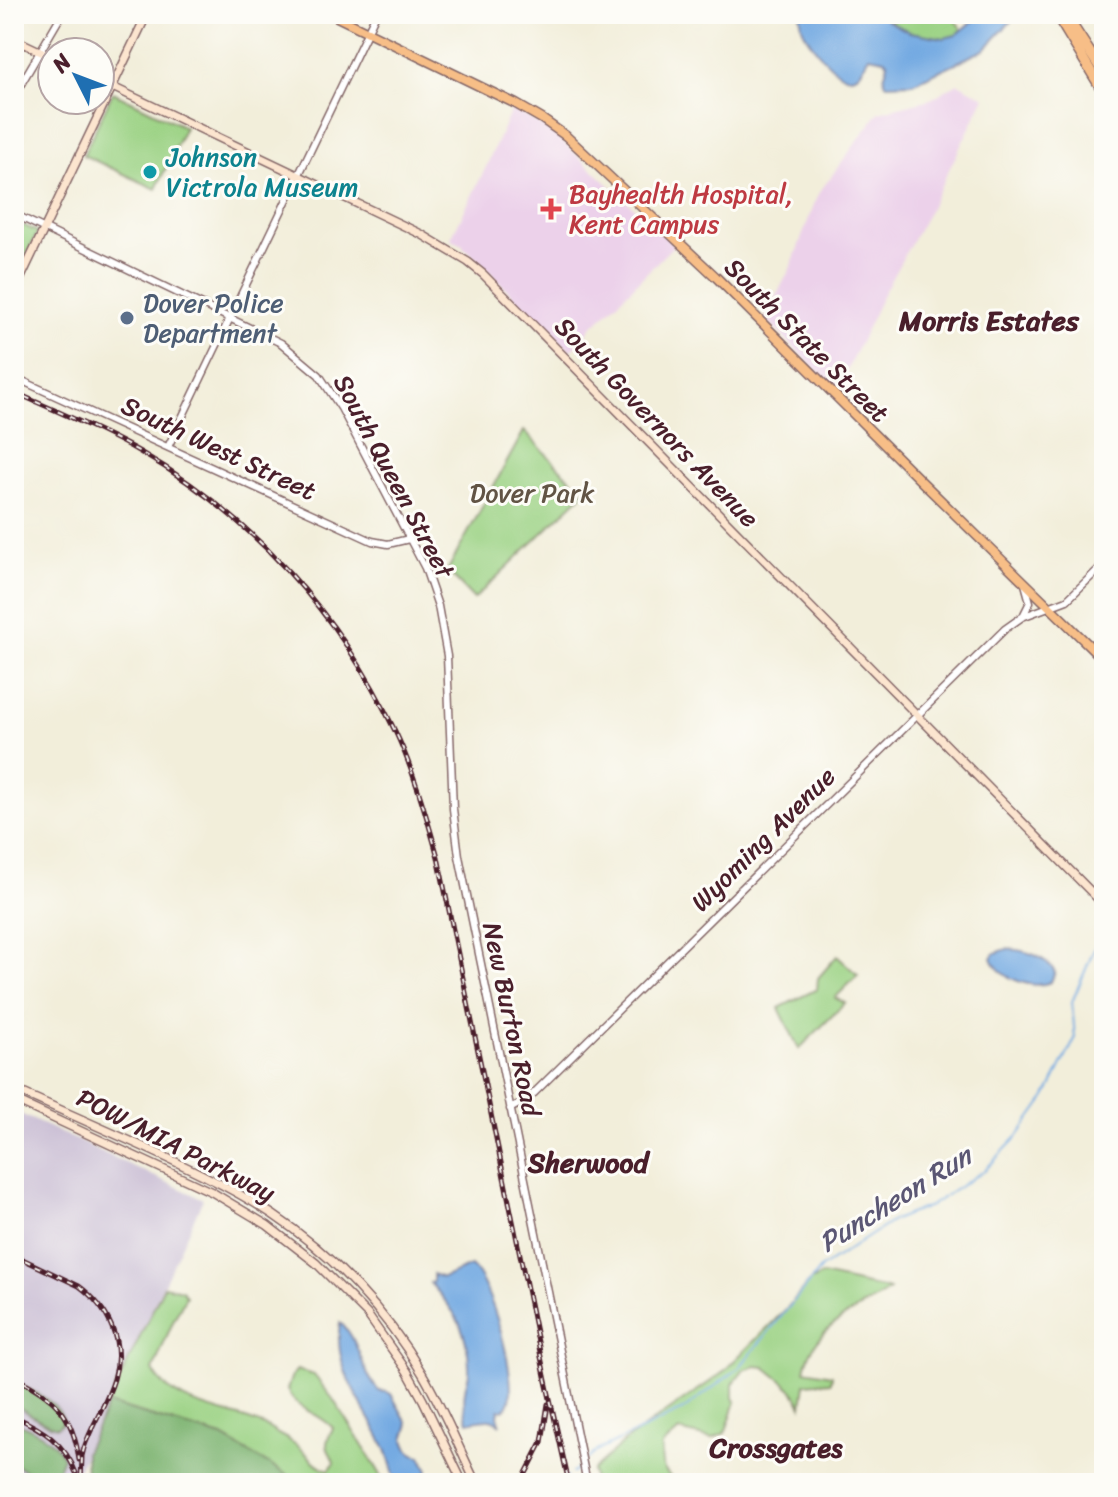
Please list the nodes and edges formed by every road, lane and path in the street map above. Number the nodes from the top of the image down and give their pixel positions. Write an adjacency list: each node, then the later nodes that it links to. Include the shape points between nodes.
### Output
1 (62, 14): 8 (street)
2 (147, 14): 13 (main road)
3 (331, 14): 7 (main road, South State Street)
4 (376, 14): 7 (street)
5 (1056, 14): 15 (highway)
6 (1065, 14): 12 (highway)
7 (367, 32): 18 (street); 27 (main road, South State Street, via 525,109 566,136)
8 (49, 36)
9 (14, 39): 10 (main road)
10 (36, 49)
11 (36, 58): 16 (street)
12 (1104, 74)
13 (116, 78)
14 (116, 88): 18 (main road, South Governors Avenue)
15 (1104, 93)
16 (14, 96)
17 (98, 116): 20 (main road)
18 (298, 177): 22 (street); 32 (main road, South Governors Avenue, via 421,234 483,274)
19 (14, 214): 20 (street, South Queen Street)
20 (44, 229): 21 (main road); 22 (street, South Queen Street)
21 (14, 292)
22 (231, 317): 24 (street); 25 (street, South Queen Street, via 281,343 319,375)
23 (14, 377): 24 (street, South West Street)
24 (168, 447): 25 (street, South West Street, via 372,541)
25 (409, 539): 28 (street, South Queen Street)
26 (1104, 564): 29 (street, Wyoming Avenue, via 1067,600)
27 (1024, 581): 29 (main road, South State Street); 30 (street, via 1030,602)
28 (438, 606): 36 (street, New Burton Road, via 447,656 456,834)
29 (1050, 607): 30 (street, Wyoming Avenue); 31 (main road, South State Street)
30 (1021, 617): 32 (street, Wyoming Avenue)
31 (1104, 660)
32 (916, 716): 33 (main road, South Governors Avenue); 36 (street, Wyoming Avenue, via 528,1099)
33 (1104, 905)
34 (14, 1089): 38 (main road, POW/MIA Parkway, via 201,1174 298,1233 383,1317 421,1371)
35 (14, 1100): 37 (main road, POW/MIA Parkway, via 212,1192 316,1263 387,1341)
36 (510, 1109): 39 (street, New Burton Road)
37 (463, 1483)
38 (476, 1483)
39 (587, 1483)

